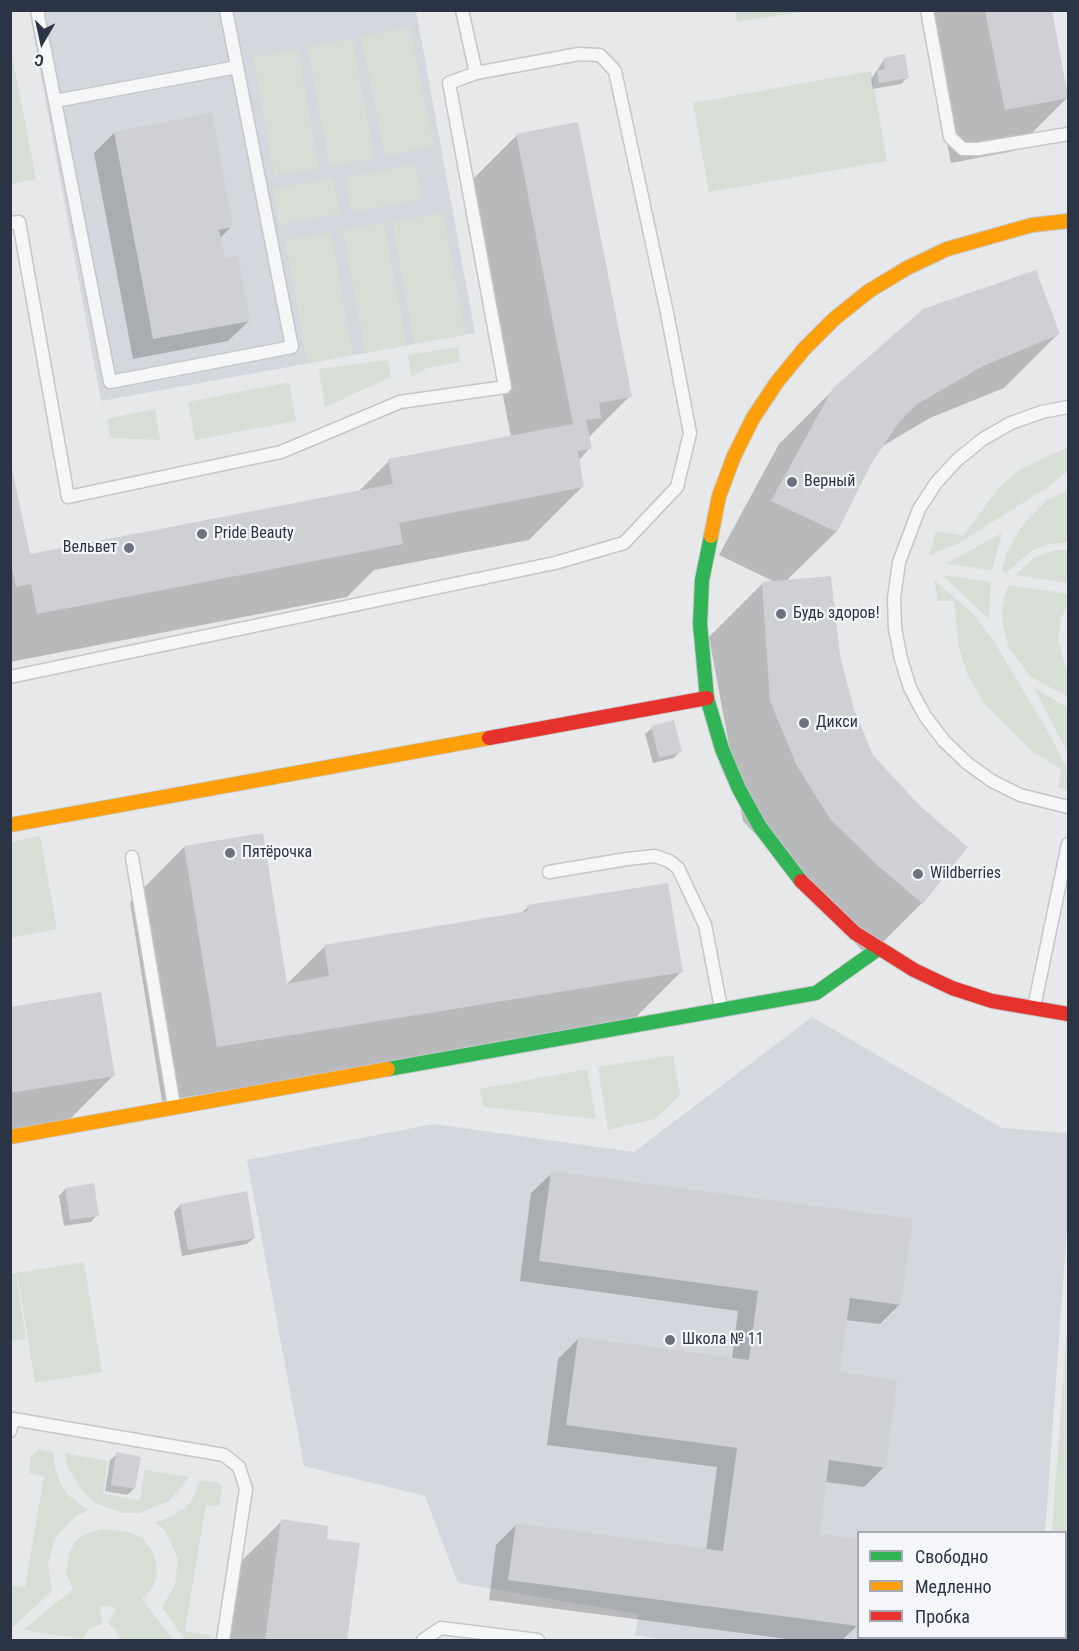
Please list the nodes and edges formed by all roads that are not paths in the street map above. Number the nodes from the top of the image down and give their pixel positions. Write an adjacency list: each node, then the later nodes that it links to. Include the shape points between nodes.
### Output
1 (37, 10): 7 (lane)
2 (226, 10): 5 (lane)
3 (462, 10): 6 (lane)
4 (927, 10): 8 (lane, via 950,137 963,149)
5 (237, 67): 7 (lane); 7 (lane, via 292,347 110,382)
6 (476, 73): 10 (lane, via 449,83 505,387 400,402 281,452 68,497 19,222); 12 (lane, via 579,54 600,55 615,71 690,433 677,487 624,543 555,563)
7 (55, 101)
8 (1068, 134)
9 (1068, 221): 13 (street, via 989,235 907,268 834,319 783,374 753,418 722,486 710,531 700,624)
10 (10, 223)
11 (1068, 407): 14 (lane, via 1011,423 983,439 950,467 919,509 906,537 894,598 900,659 910,688 944,741 992,781 1020,795)
12 (10, 677)
13 (707, 698): 15 (street); 19 (street, via 722,750 760,827 812,894)
14 (1068, 807)
15 (10, 825)
16 (1068, 844): 21 (lane)
17 (132, 857): 23 (lane)
18 (549, 872): 20 (lane, via 655,856 678,868 705,925)
19 (878, 949): 20 (street, via 816,993); 21 (street, via 952,988)
20 (721, 1009): 23 (street)
21 (1033, 1010): 22 (street)
22 (1068, 1014)
23 (175, 1108): 24 (street)
24 (10, 1137)
25 (11, 1423): 26 (lane, via 224,1455 239,1467 246,1489)
26 (223, 1641)
27 (423, 1641): 28 (lane, via 441,1628)
28 (538, 1641)

